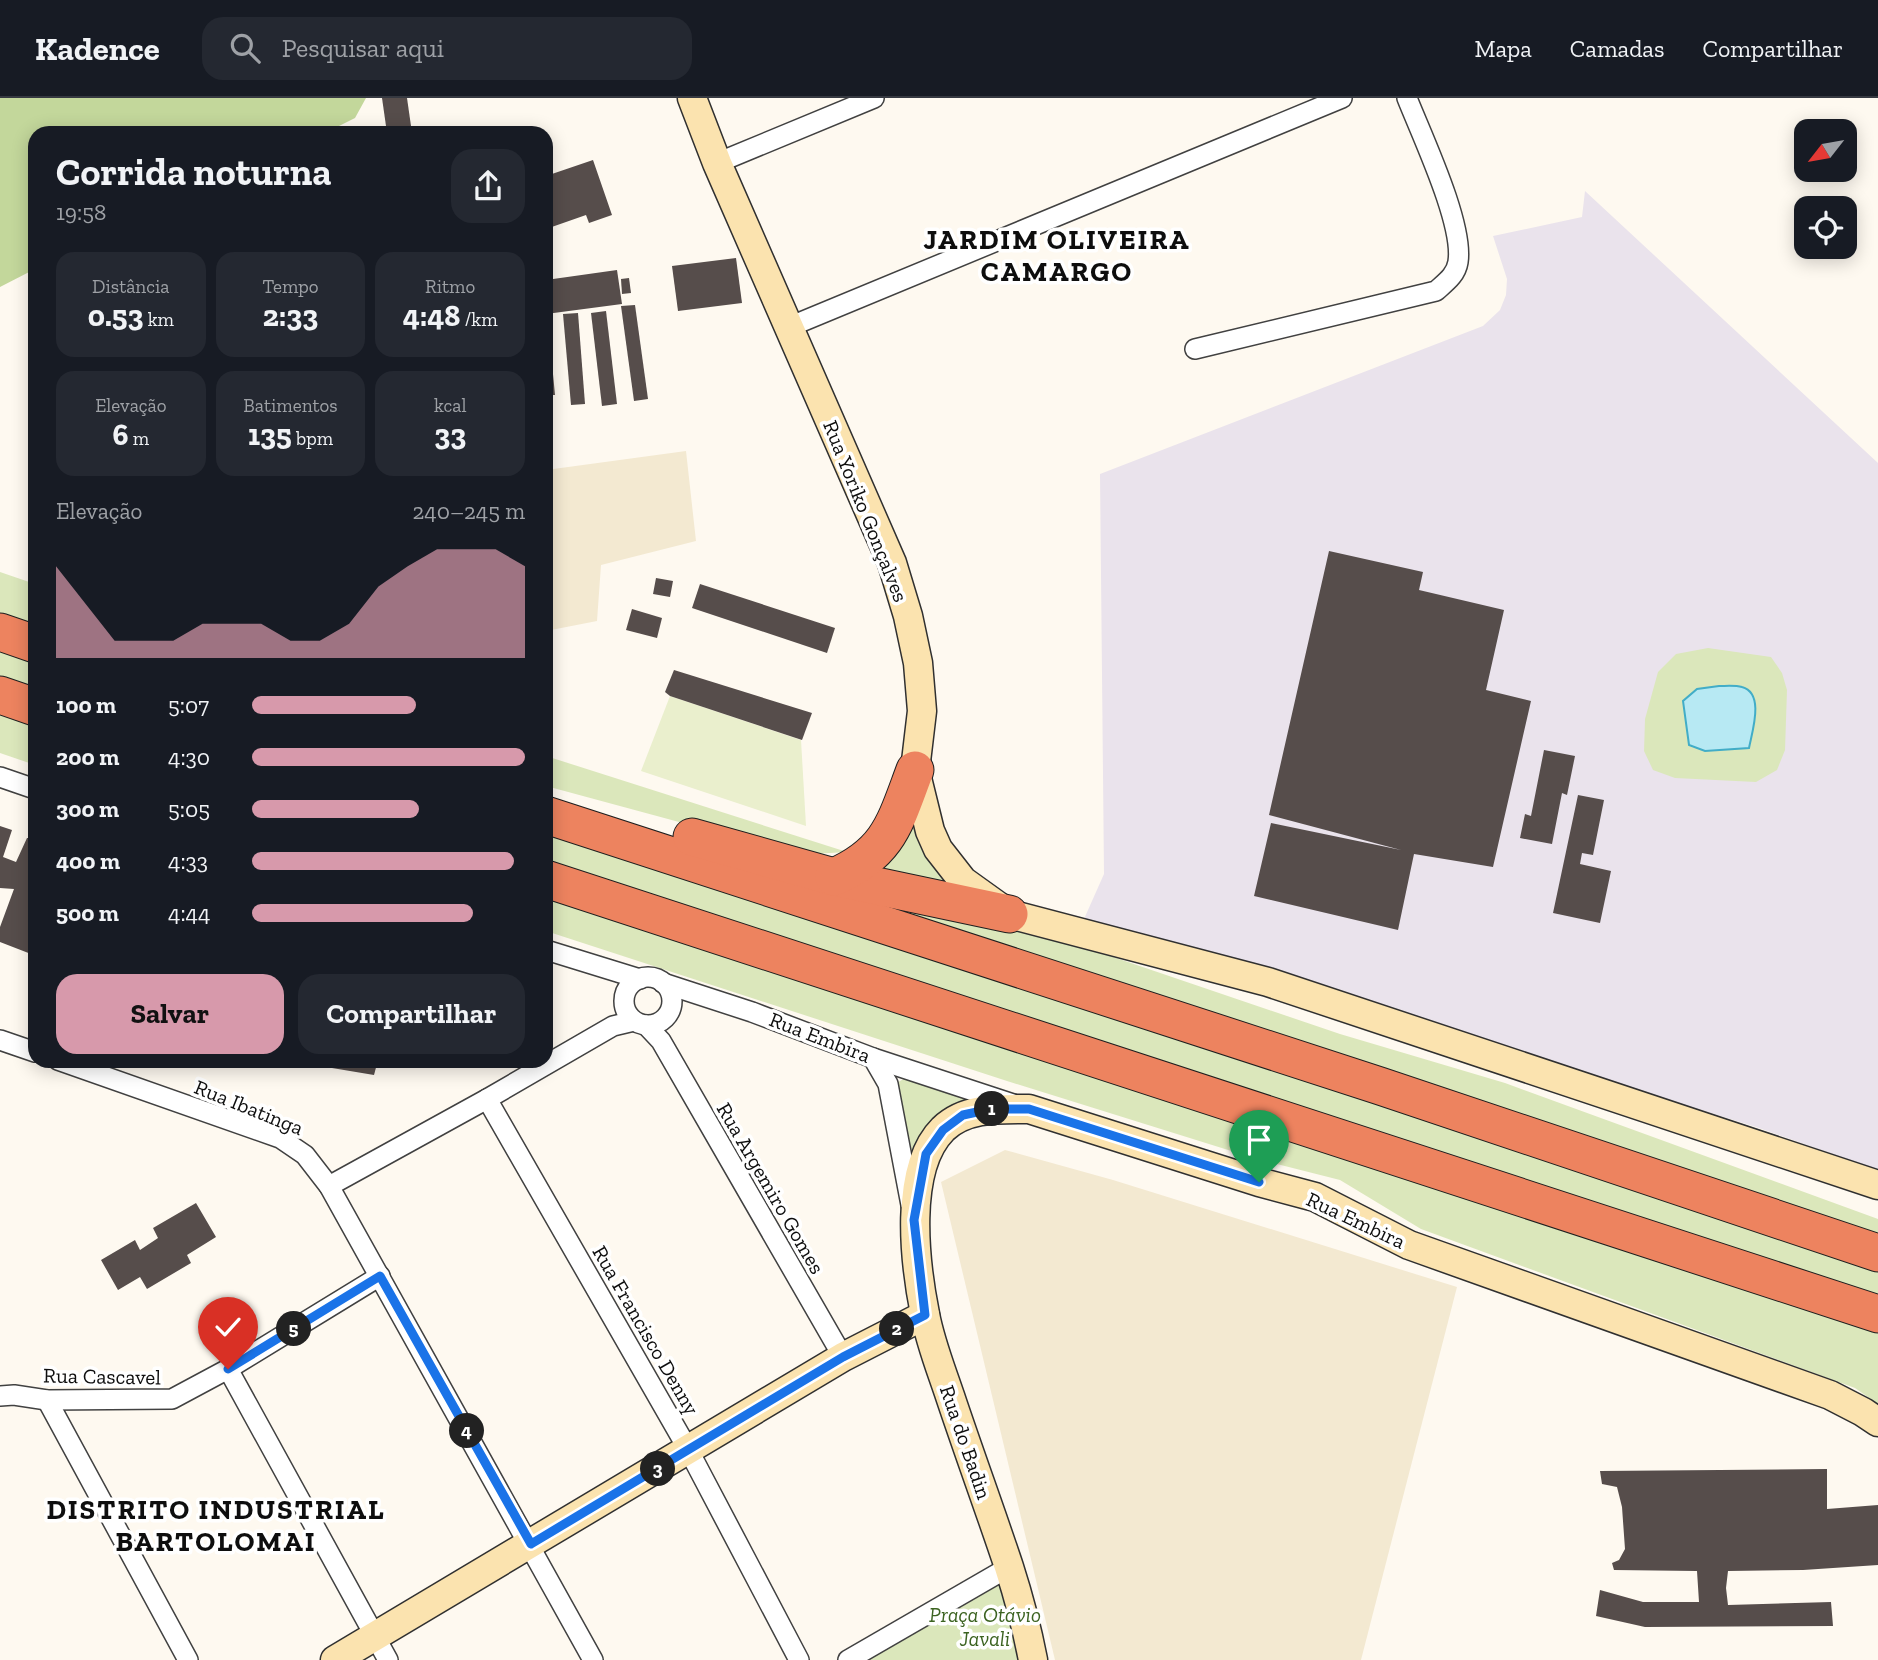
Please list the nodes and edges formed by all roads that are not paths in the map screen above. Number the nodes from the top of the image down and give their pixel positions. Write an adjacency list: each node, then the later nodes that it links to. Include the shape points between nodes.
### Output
1 (692, 98): 5 (main road, Rua Yoriko Gonçalves)
2 (874, 98): 5 (street)
3 (1342, 98): 6 (street)
4 (1407, 98): 7 (street, via 1455,221 1458,261 1452,277 1436,291)
5 (717, 163): 6 (main road, Rua Yoriko Gonçalves)
6 (789, 327): 12 (main road, Rua Yoriko Gonçalves, via 887,551 908,616 922,711)
7 (1195, 349)
8 (0, 632): 9 (highway)
9 (28, 642)
10 (0, 695): 11 (highway)
11 (28, 705)
12 (915, 770): 17 (highway, via 884,841 869,858); 19 (main road, Rua Yoriko Gonçalves, via 938,849 963,881)
13 (0, 777): 14 (street)
14 (28, 787)
15 (553, 798): 17 (highway)
16 (553, 817): 35 (highway)
17 (834, 877): 19 (highway)
18 (553, 881): 37 (highway)
19 (1009, 914): 32 (main road, via 1268,982)
20 (553, 952): 23 (street, via 615,971)
21 (663, 983): 22 (street, Rua Embira); 23 (street, Rua Argemiro Gomes, via 671,996); 23 (street, Rua Embira, via 648,977)
22 (706, 998): 23 (street); 26 (street, Rua Embira)
23 (643, 1008): 27 (street); 39 (street, Rua Argemiro Gomes)
24 (0, 1040): 25 (street)
25 (28, 1050)
26 (873, 1058): 31 (street, Rua Embira); 34 (street, Rua do Badin, via 888,1084)
27 (553, 1061)
28 (81, 1068): 33 (street, Rua Ibatinga, via 279,1138 306,1155)
29 (541, 1068): 30 (street)
30 (487, 1099): 33 (street); 44 (street, Rua Francisco Denny)
31 (1029, 1109): 34 (main road, Rua do Badin, via 963,1115 943,1130 926,1154); 43 (main road, Rua Embira, via 1315,1197 1409,1245 1830,1395)
32 (1878, 1185)
33 (329, 1186): 36 (street, Rua Ibatinga)
34 (914, 1220): 38 (main road, Rua do Badin)
35 (1878, 1253)
36 (380, 1276): 40 (street, Rua Cascavel); 45 (street, Rua Ibatinga)
37 (1878, 1314)
38 (925, 1315): 39 (main road); 46 (main road, Rua do Badin)
39 (843, 1357): 44 (main road)
40 (228, 1369): 42 (street, Rua Cascavel, via 172,1399); 47 (street)
41 (0, 1396): 42 (street, Rua Cascavel)
42 (47, 1400): 48 (street)
43 (1878, 1422)
44 (689, 1451): 45 (main road); 52 (street, Rua Francisco Denny)
45 (531, 1544): 47 (main road); 51 (street, Rua Ibatinga)
46 (1009, 1567): 53 (street); 54 (main road, Rua do Badin)
47 (375, 1635): 49 (main road); 50 (street)
48 (188, 1660)
49 (335, 1660)
50 (388, 1660)
51 (593, 1660)
52 (799, 1660)
53 (848, 1660)
54 (1033, 1660)

